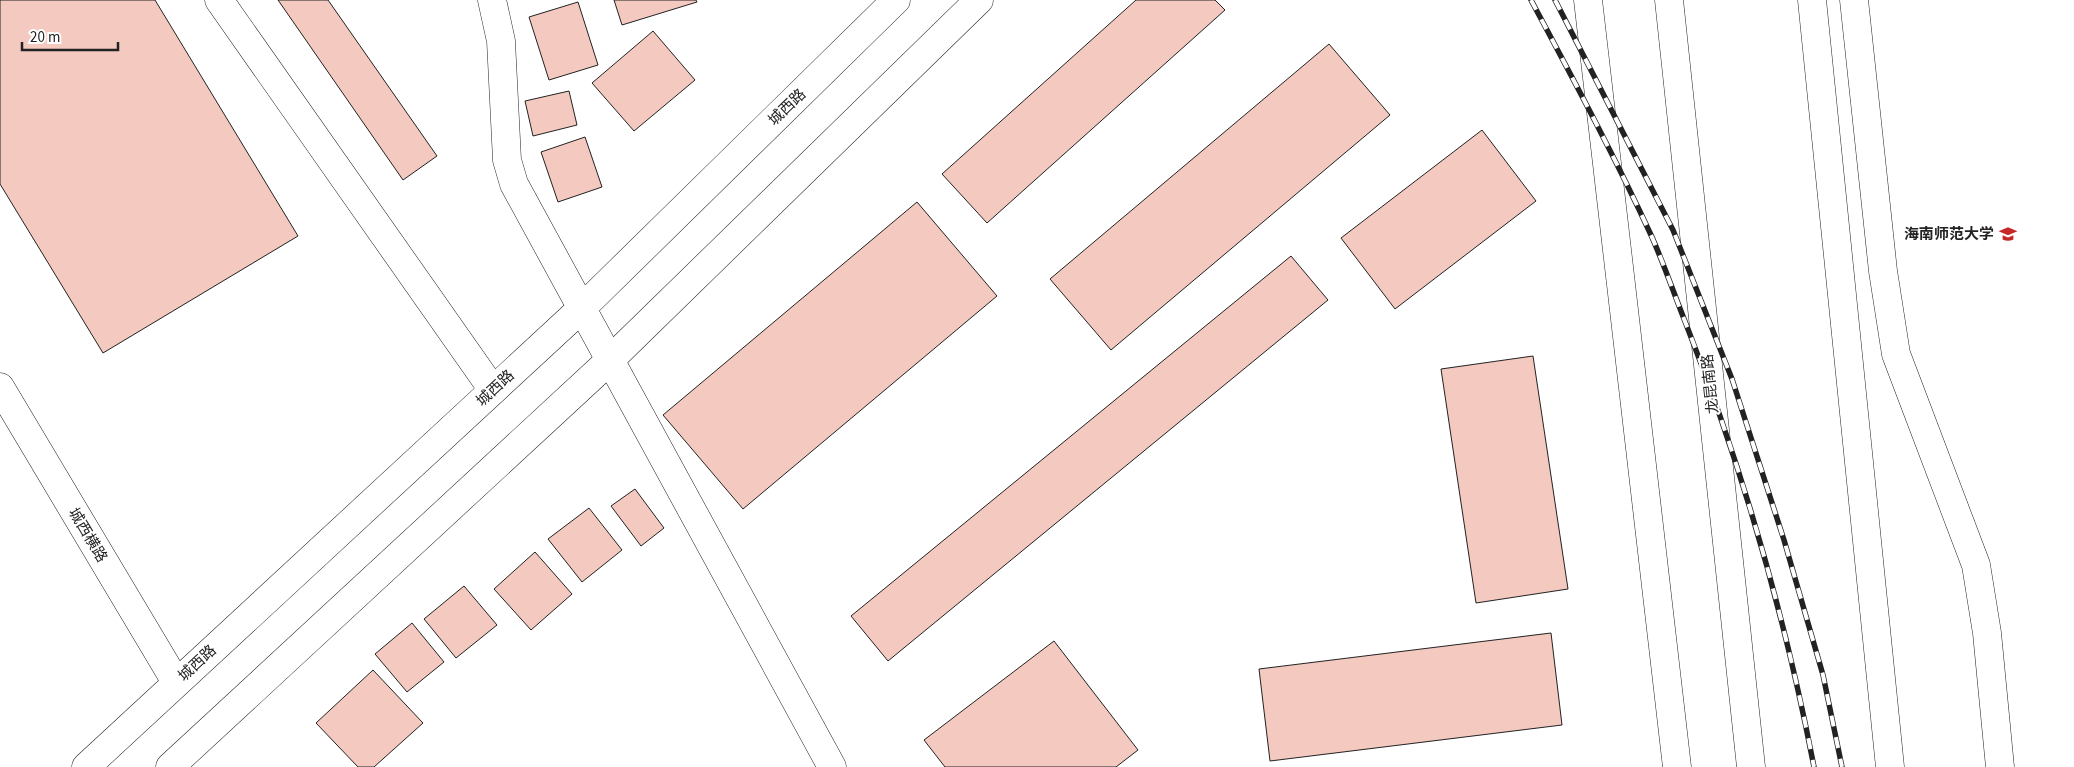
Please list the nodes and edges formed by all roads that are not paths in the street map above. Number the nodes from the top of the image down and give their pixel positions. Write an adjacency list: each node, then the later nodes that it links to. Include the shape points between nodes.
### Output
1 (219, 0): 12 (main road)
2 (492, 0): 9 (main road, via 501,41 507,160 527,211)
3 (896, 0): 9 (main road, 城西路)
4 (979, 0): 10 (main road)
5 (1588, 0): 18 (main road)
6 (1669, 0): 19 (main road, 龙昆南路)
7 (1812, 0): 20 (main road)
8 (1854, 0): 14 (main road, via 1883,271 1896,354 1976,565)
9 (580, 309): 10 (main road); 12 (main road, 城西路)
10 (609, 362): 16 (main road); 17 (main road)
11 (0, 387): 13 (main road, 城西横路)
12 (493, 390): 13 (main road, 城西路)
13 (176, 682): 15 (main road, 城西路)
14 (2003, 762)
15 (86, 767)
16 (170, 767)
17 (832, 767)
18 (1677, 767)
19 (1751, 767)
20 (1890, 767)

